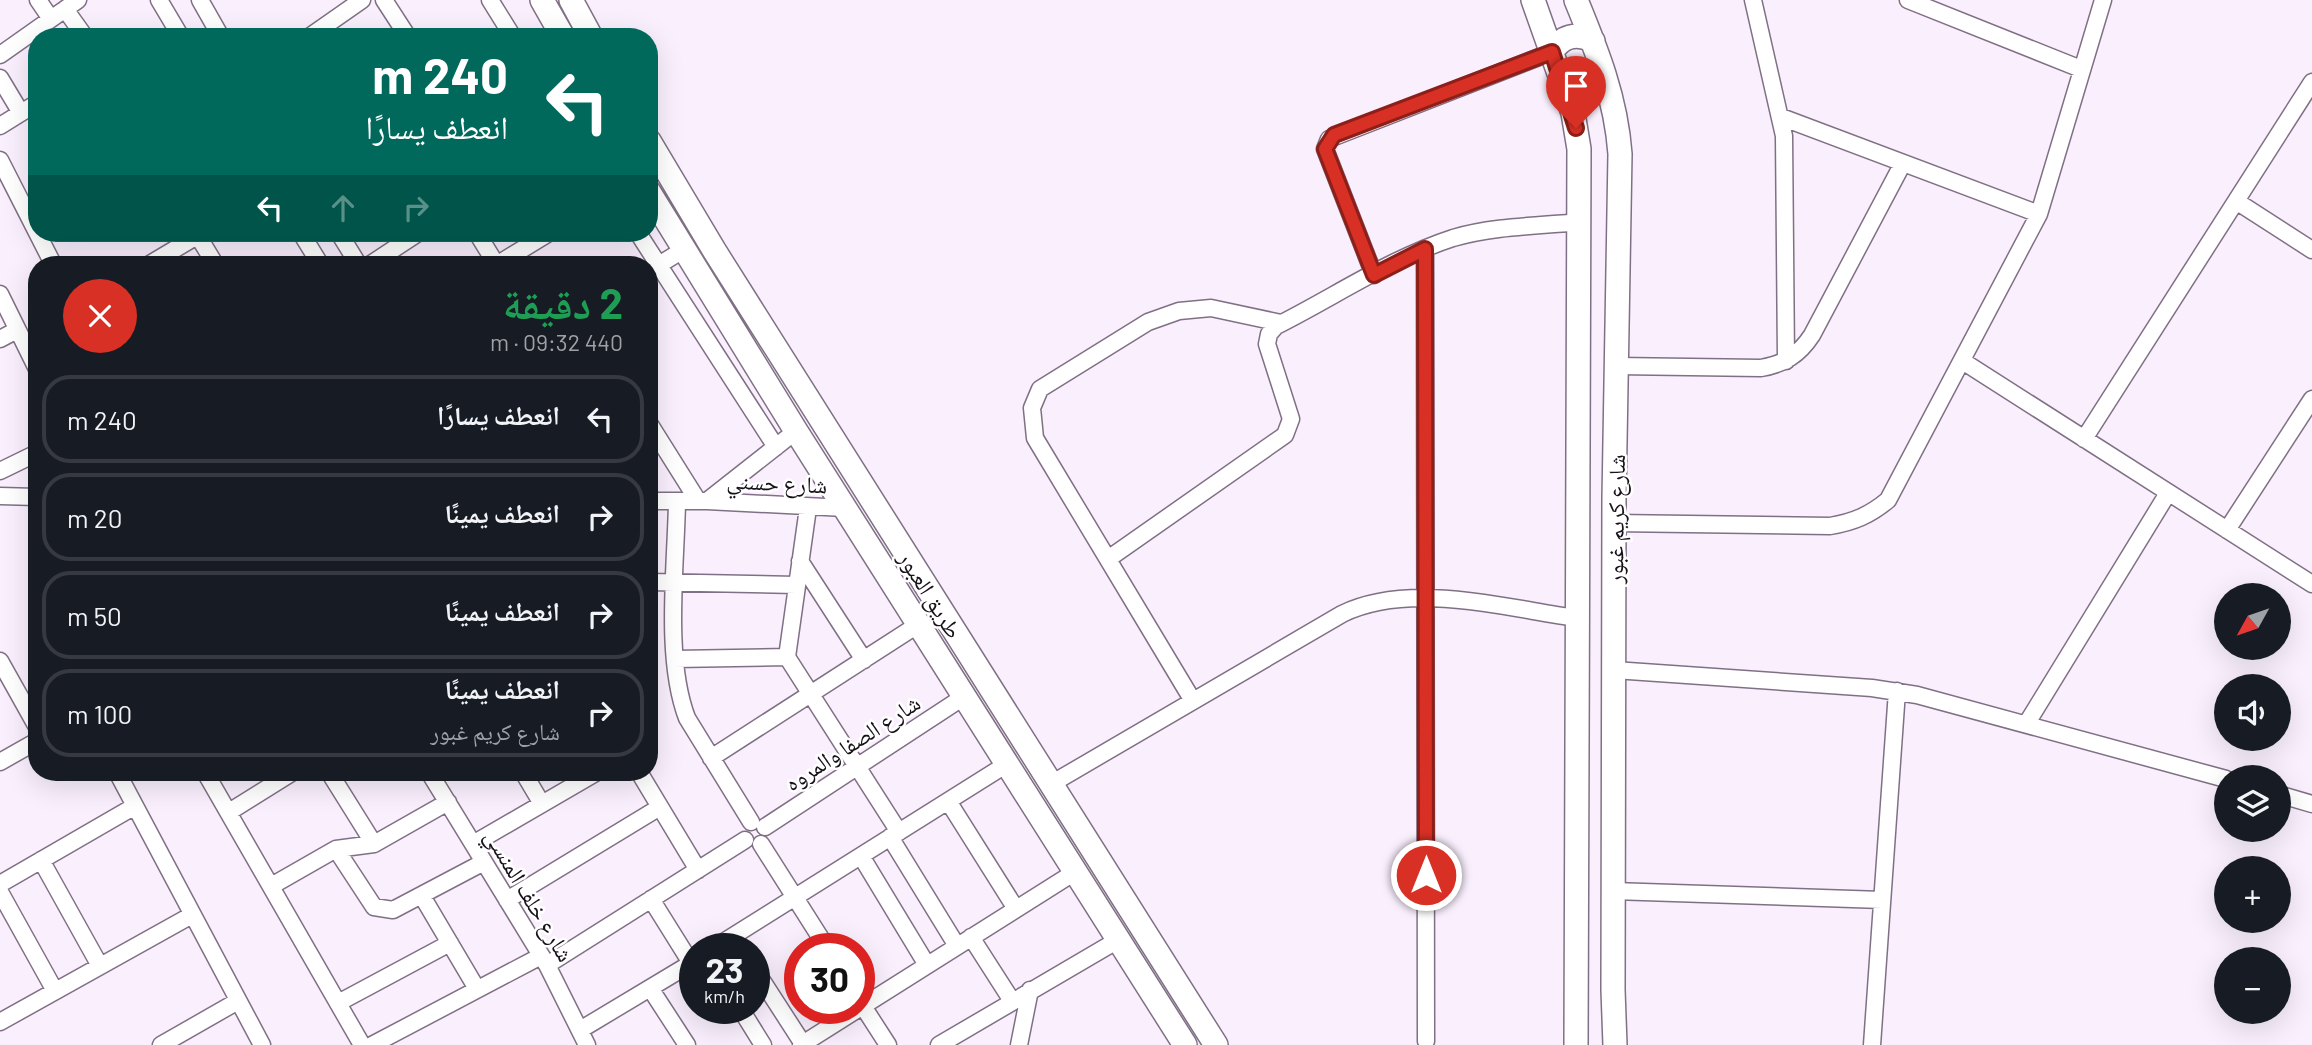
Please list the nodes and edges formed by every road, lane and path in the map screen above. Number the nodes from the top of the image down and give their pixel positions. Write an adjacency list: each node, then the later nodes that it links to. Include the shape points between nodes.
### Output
1 (38, 0): 15 (street)
2 (159, 0): 18 (street)
3 (200, 0): 19 (street)
4 (362, 0): 20 (street)
5 (384, 0): 21 (street)
6 (490, 0): 22 (street)
7 (542, 0): 23 (street)
8 (571, 0): 24 (street)
9 (1533, 0): 27 (street, شارع كريم غبور)
10 (1576, 0): 26 (street, شارع كريم غبور)
11 (1753, 0): 34 (street)
12 (1908, 0): 29 (street)
13 (2104, 0): 29 (street)
14 (72, 5): 15 (street); 17 (street)
15 (51, 19): 16 (street)
16 (38, 28)
17 (81, 28)
18 (176, 28)
19 (217, 28)
20 (325, 28)
21 (402, 28)
22 (507, 28)
23 (552, 28)
24 (586, 28)
25 (28, 35): 28 (street)
26 (1592, 41): 27 (street, via 1573,36 1560,41); 63 (street, شارع كريم غبور, via 1611,93 1620,144)
27 (1552, 52): 43 (street, شارع كريم غبور, via 1576,128); 55 (street, via 1329,139 1325,149)
28 (0, 55)
29 (2081, 69): 42 (street)
30 (0, 78): 33 (street)
31 (2312, 82): 39 (street)
32 (28, 109): 33 (street)
33 (21, 113): 35 (street)
34 (1781, 117): 38 (street); 61 (street)
35 (0, 126)
36 (658, 156): 65 (street, طريق العبور)
37 (0, 160): 41 (street)
38 (1903, 163): 42 (street); 61 (street, via 1812,335)
39 (2236, 201): 49 (street); 68 (street)
40 (658, 207): 48 (street, طريق العبور)
41 (28, 213)
42 (2039, 215): 62 (street)
43 (1580, 222): 47 (street, via 1480,232); 90 (street, شارع كريم غبور)
44 (187, 242): 50 (street)
45 (404, 242): 51 (street)
46 (533, 242): 52 (street)
47 (1425, 249): 55 (street); 89 (street)
48 (683, 250): 53 (street); 66 (street, طريق العبور)
49 (2312, 250)
50 (163, 256)
51 (383, 256)
52 (510, 256)
53 (658, 266)
54 (658, 274): 69 (street)
55 (1374, 275): 57 (street)
56 (0, 294): 58 (street)
57 (1281, 323): 83 (street, via 1272,330 1267,344 1291,419 1285,435); 83 (street, via 1211,308 1179,311 1148,322 1040,389 1032,408 1035,438)
58 (17, 330): 59 (street); 60 (street)
59 (0, 339)
60 (28, 351)
61 (1786, 361): 63 (street, via 1761,368)
62 (1964, 362): 68 (street); 81 (street, via 1900,483 1888,500 1852,523)
63 (1617, 366): 81 (street, شارع كريم غبور)
64 (2312, 399): 82 (street)
65 (818, 416): 66 (street); 74 (street, طريق العبور)
66 (796, 431): 69 (street, شارع حسني); 80 (street, طريق العبور)
67 (658, 436): 78 (street)
68 (2084, 439): 73 (street)
69 (776, 447): 78 (street, شارع حسني)
70 (28, 457): 71 (street)
71 (0, 471)
72 (2, 492): 75 (street)
73 (2168, 493): 82 (street); 102 (street)
74 (867, 494): 80 (street); 117 (street, طريق العبور)
75 (28, 496)
76 (658, 501): 77 (street, شارع حسني)
77 (677, 501): 78 (street, شارع حسني); 86 (street)
78 (703, 501): 79 (street, شارع حسني)
79 (808, 508): 80 (street, شارع حسني); 84 (street)
80 (845, 508): 91 (street, طريق العبور)
81 (1614, 523): 96 (street, شارع كريم غبور)
82 (2227, 530): 87 (street)
83 (1108, 559): 100 (street)
84 (800, 561): 88 (street); 94 (street)
85 (658, 583): 86 (street)
86 (676, 583): 88 (street); 93 (street)
87 (2312, 584)
88 (796, 585): 92 (street)
89 (1424, 597): 90 (street); 100 (street, via 1387,598 1356,607); 174 (street)
90 (1577, 618): 187 (street, شارع كريم غبور)
91 (919, 624): 94 (street); 99 (street, طريق العبور)
92 (787, 657): 93 (street); 98 (street)
93 (675, 659): 104 (street, via 680,699)
94 (864, 660): 98 (street)
95 (0, 661): 101 (street)
96 (1614, 670): 97 (street); 140 (street, شارع كريم غبور)
97 (1897, 691): 102 (street); 146 (street)
98 (810, 695): 104 (street); 107 (street)
99 (965, 696): 106 (street, طريق العبور); 107 (street, شارع الصفا والمروه)
100 (1193, 701): 117 (street)
101 (28, 711)
102 (2027, 723): 108 (street)
103 (28, 746): 105 (street)
104 (711, 758): 126 (street)
105 (0, 762)
106 (1007, 764): 119 (street); 137 (street, طريق العبور)
107 (857, 766): 126 (street, شارع الصفا والمروه); 127 (street)
108 (2214, 776)
109 (122, 781): 123 (street)
110 (210, 781): 125 (street)
111 (279, 781): 125 (street)
112 (335, 781): 129 (street)
113 (435, 781): 120 (street, شارع خلف المنسي)
114 (528, 781): 121 (street)
115 (582, 781): 121 (street)
116 (644, 781): 124 (street)
117 (1051, 784): 186 (street, طريق العبور)
118 (2291, 798): 122 (street)
119 (948, 801): 127 (street); 147 (street)
120 (448, 802): 129 (street); 130 (street, شارع خلف المنسي)
121 (542, 804): 130 (street)
122 (2312, 804)
123 (135, 806): 134 (street); 148 (street)
124 (660, 807): 136 (street); 145 (street)
125 (229, 812): 139 (street)
126 (758, 824): 128 (street, via 743,830); 131 (street, via 767,836)
127 (895, 835): 133 (street); 155 (street)
128 (745, 840): 131 (street, via 752,846); 136 (street)
129 (374, 844): 132 (street)
130 (473, 844): 135 (street, شارع خلف المنسي)
131 (761, 844): 143 (street)
132 (336, 849): 139 (street); 142 (street, via 374,906 393,910)
133 (861, 856): 143 (street); 157 (street)
134 (41, 860): 138 (street); 158 (street)
135 (484, 862): 142 (street); 145 (street, شارع خلف المنسي)
136 (698, 870): 144 (street)
137 (1075, 872): 147 (street); 152 (street, طريق العبور)
138 (0, 884)
139 (272, 885): 168 (street)
140 (1613, 891): 146 (street); 188 (street, شارع كريم غبور)
141 (0, 892): 163 (street)
142 (422, 896): 154 (street)
143 (795, 898): 149 (street); 150 (street)
144 (651, 899): 153 (street); 156 (street)
145 (507, 900): 156 (street, شارع خلف المنسي)
146 (1882, 900): 189 (street)
147 (1016, 909): 151 (street)
148 (192, 915): 158 (street); 166 (street)
149 (750, 933)
150 (817, 933)
151 (971, 937): 155 (street); 167 (street)
152 (1118, 940): 162 (street); 185 (street, طريق العبور)
153 (679, 941)
154 (450, 943): 161 (street); 168 (street)
155 (957, 946): 157 (street)
156 (544, 960): 161 (street); 173 (street, شارع خلف المنسي)
157 (927, 965): 165 (street)
158 (100, 966): 163 (street)
159 (679, 970): 160 (street)
160 (650, 988): 173 (street); 180 (street)
161 (477, 989): 179 (street)
162 (1030, 990): 167 (street); 184 (street)
163 (55, 991): 169 (street)
164 (770, 993): 175 (street)
165 (875, 995)
166 (238, 1001): 176 (street); 177 (street)
167 (1012, 1001): 183 (street)
168 (338, 1003): 178 (street)
169 (0, 1022)
170 (750, 1024): 181 (street)
171 (831, 1024): 175 (street)
172 (874, 1024): 182 (street)
173 (584, 1038)
174 (1426, 1041)
175 (802, 1044)
176 (161, 1045)
177 (261, 1045)
178 (362, 1045)
179 (372, 1045)
180 (687, 1045)
181 (763, 1045)
182 (888, 1045)
183 (939, 1045)
184 (1019, 1045)
185 (1185, 1045)
186 (1216, 1045)
187 (1576, 1045)
188 (1615, 1045)
189 (1872, 1045)

